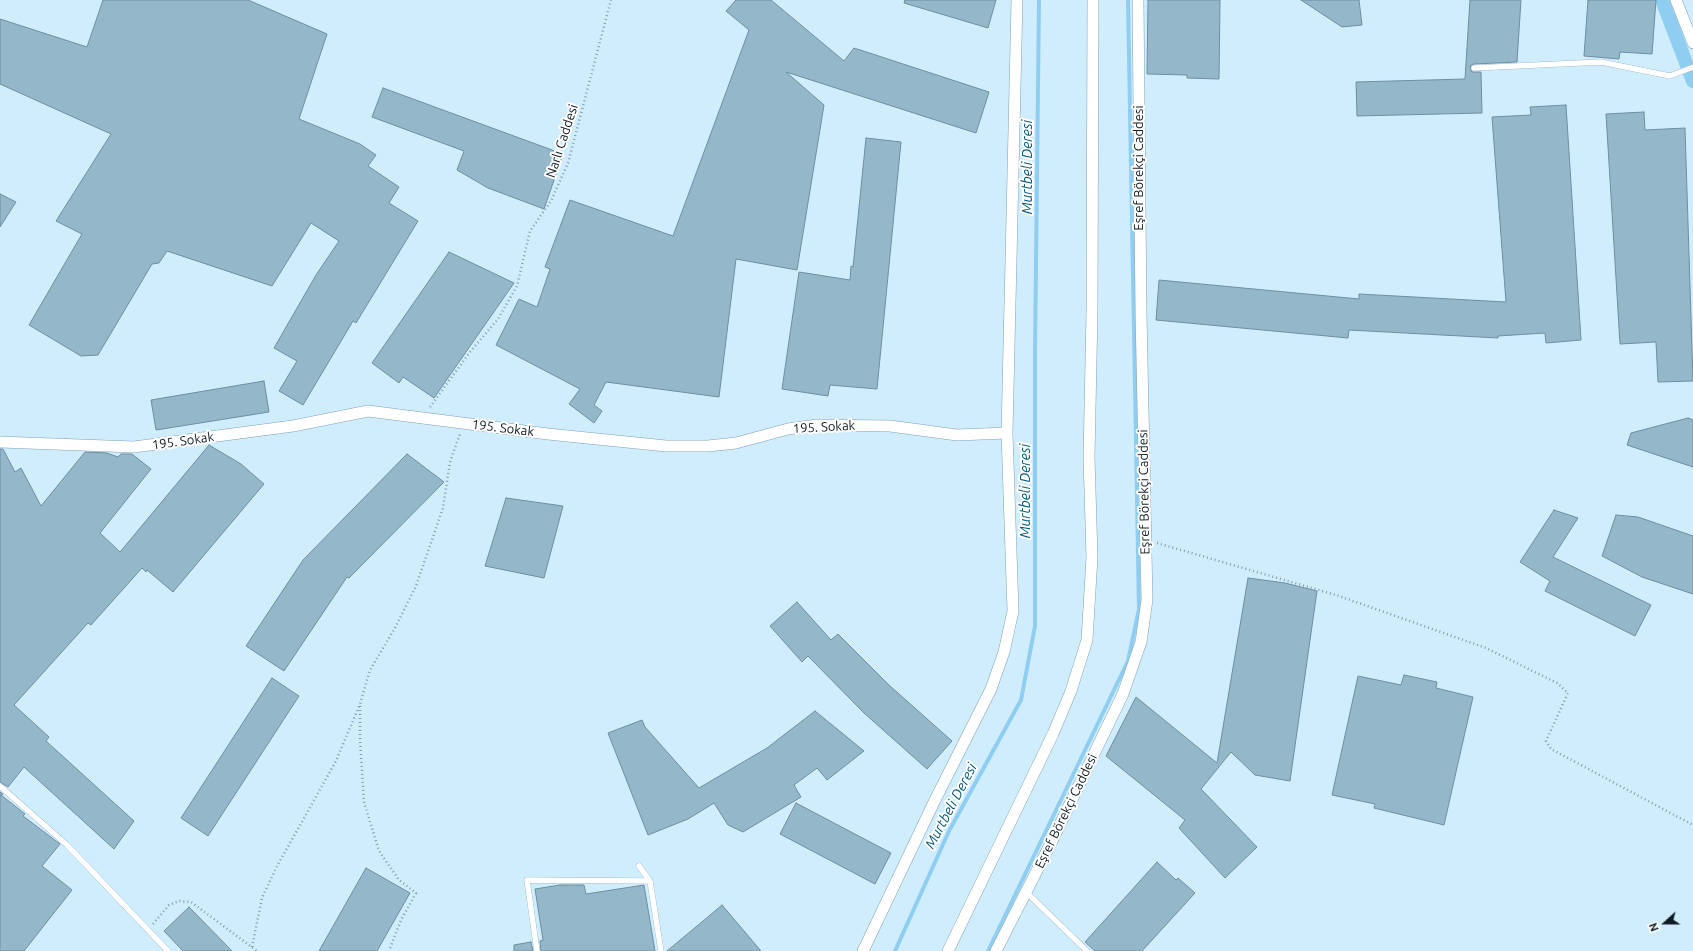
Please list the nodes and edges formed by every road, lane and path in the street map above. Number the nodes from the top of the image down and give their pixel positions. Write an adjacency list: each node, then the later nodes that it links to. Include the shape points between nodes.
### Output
1 (611, 0): 9 (path, Narlı Caddesi, via 568,162 551,200 530,231 517,286 498,319 470,352)
2 (1017, 0): 11 (street)
3 (1093, 0): 28 (street, via 1089,457 1092,557 1087,640 1071,691 1056,727)
4 (1138, 0): 13 (street, Eşref Börekçi Caddesi)
5 (1676, 0): 6 (street)
6 (1693, 43)
7 (1693, 67): 8 (lane, via 1670,76 1601,62)
8 (1474, 68)
9 (422, 418): 10 (street, 195. Sokak); 12 (street, 195. Sokak, via 368,411 293,426 134,447)
10 (463, 423): 11 (street, 195. Sokak, via 666,446 736,443 788,429 817,425 890,426 957,435); 14 (path, via 450,462 443,508 416,586 370,670)
11 (1007, 433): 27 (street, via 1014,611 1004,652 991,689)
12 (0, 442)
13 (1145, 540): 16 (path, via 1359,603 1486,648 1556,683 1568,693 1546,741 1552,749); 19 (street, Eşref Börekçi Caddesi, via 1147,600 1141,642 1134,665)
14 (360, 704): 21 (path, via 336,760 262,898); 24 (path, via 364,802 379,851 399,880 416,893 401,920)
15 (0, 786): 20 (lane, via 67,845)
16 (1693, 825)
17 (639, 866): 18 (lane)
18 (650, 881): 25 (lane, via 527,880); 26 (lane)
19 (1026, 892): 29 (street, Eşref Börekçi Caddesi); 30 (lane)
20 (147, 931): 21 (path, via 169,905 191,902); 22 (lane)
21 (252, 947): 23 (path)
22 (168, 951)
23 (257, 951)
24 (390, 951)
25 (537, 951)
26 (661, 951)
27 (863, 951)
28 (948, 951)
29 (996, 951)
30 (1087, 951)

